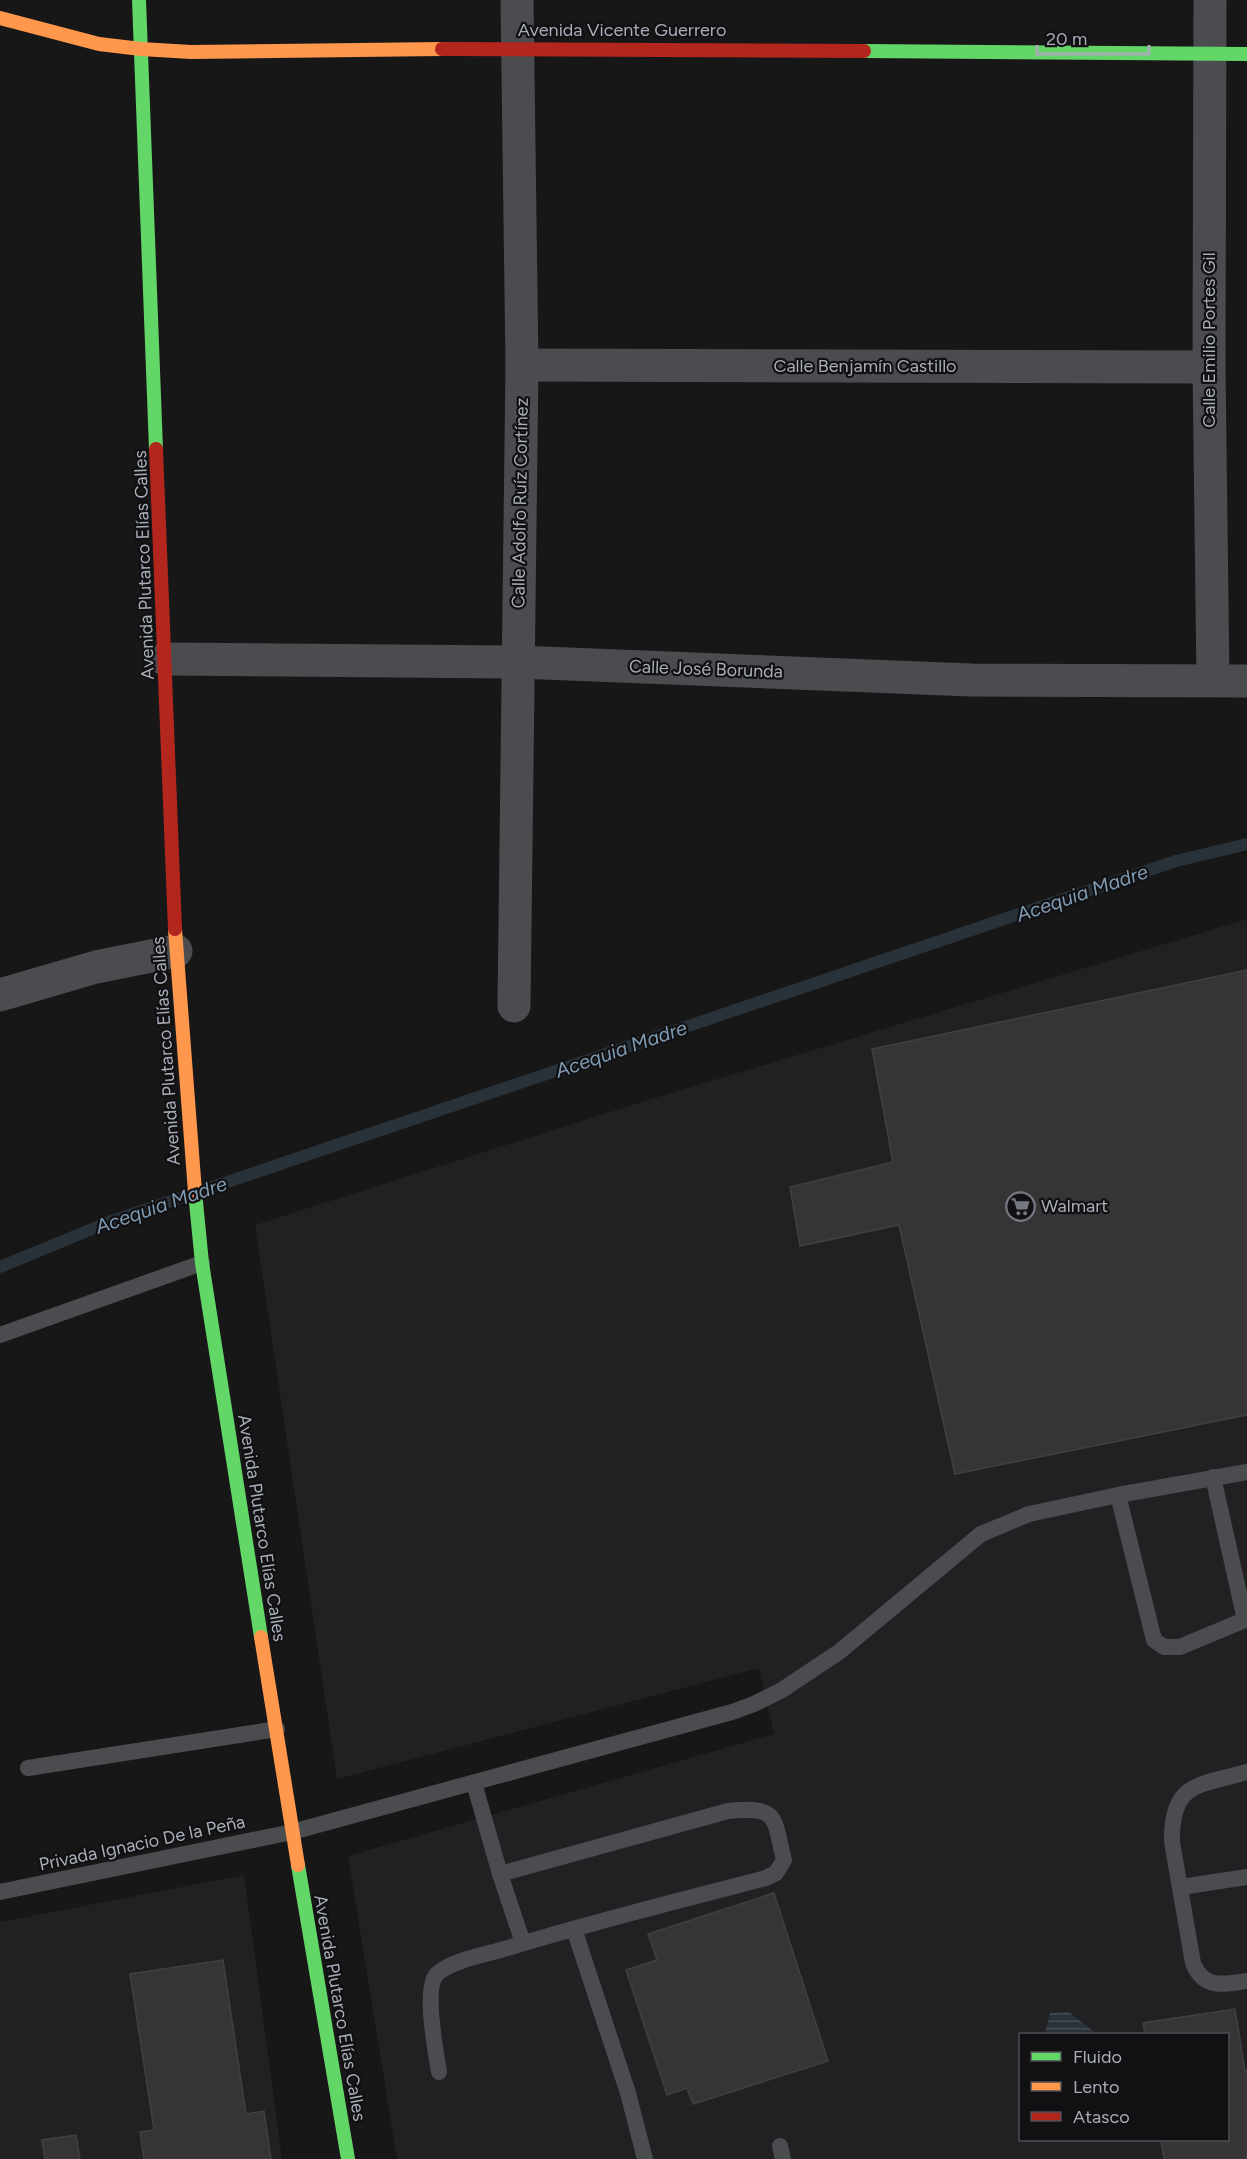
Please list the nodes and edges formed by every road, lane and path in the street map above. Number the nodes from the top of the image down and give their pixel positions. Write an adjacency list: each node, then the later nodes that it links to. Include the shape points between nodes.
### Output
1 (139, 0): 6 (main road, Avenida Plutarco Elías Calles)
2 (517, 0): 5 (street, Calle Adolfo Ruíz Cortínez)
3 (1210, 0): 7 (street, Calle Emilio Portes Gil)
4 (0, 18): 6 (main road, Avenida Vicente Guerrero, via 99,44)
5 (517, 48): 6 (main road, Avenida Vicente Guerrero, via 191,52); 7 (main road, Avenida Vicente Guerrero); 9 (street, Calle Adolfo Ruíz Cortínez)
6 (141, 49): 11 (main road, Avenida Plutarco Elías Calles)
7 (1210, 53): 8 (main road, Avenida Vicente Guerrero); 10 (street, Calle Emilio Portes Gil)
8 (1247, 54)
9 (522, 365): 10 (street, Calle Benjamín Castillo); 12 (street, Calle Adolfo Ruíz Cortínez)
10 (1209, 367): 13 (street, Calle Emilio Portes Gil)
11 (165, 659): 12 (street, Calle José Borunda); 15 (main road, Avenida Plutarco Elías Calles)
12 (518, 662): 13 (street, Calle José Borunda, via 972,680); 17 (street, Calle Adolfo Ruíz Cortínez)
13 (1213, 680): 14 (street, Calle José Borunda)
14 (1247, 681)
15 (176, 951): 16 (street, via 96,967); 18 (main road, Avenida Plutarco Elías Calles)
16 (0, 995)
17 (514, 1006)
18 (202, 1263): 19 (lane); 24 (main road, Avenida Plutarco Elías Calles)
19 (0, 1335)
20 (1247, 1472): 21 (lane, Privada Ignacio De la Peña)
21 (1213, 1477): 22 (lane, Privada Ignacio De la Peña); 23 (lane)
22 (1118, 1495): 23 (lane, via 1155,1640 1164,1647 1180,1647); 27 (lane, Privada Ignacio De la Peña, via 1029,1514 981,1534 839,1652 754,1704)
23 (1246, 1619)
24 (277, 1729): 25 (lane); 28 (main road, Avenida Plutarco Elías Calles)
25 (28, 1768)
26 (1247, 1772): 31 (lane, via 1197,1787 1184,1794 1177,1804 1172,1842)
27 (474, 1783): 28 (lane, Privada Ignacio De la Peña); 29 (lane)
28 (292, 1832): 32 (lane, Privada Ignacio De la Peña); 37 (main road, Avenida Plutarco Elías Calles)
29 (500, 1874): 33 (lane, via 728,1811 764,1810 773,1818 784,1860 776,1873); 34 (lane)
30 (1247, 1878): 31 (lane)
31 (1181, 1887): 35 (lane, via 1198,1974 1206,1981 1221,1984)
32 (0, 1892)
33 (574, 1929): 34 (lane); 38 (lane, via 628,2092)
34 (523, 1943): 36 (lane, via 451,1965 436,1974 431,2001)
35 (1247, 1981)
36 (439, 2072)
37 (348, 2159)
38 (645, 2159)

